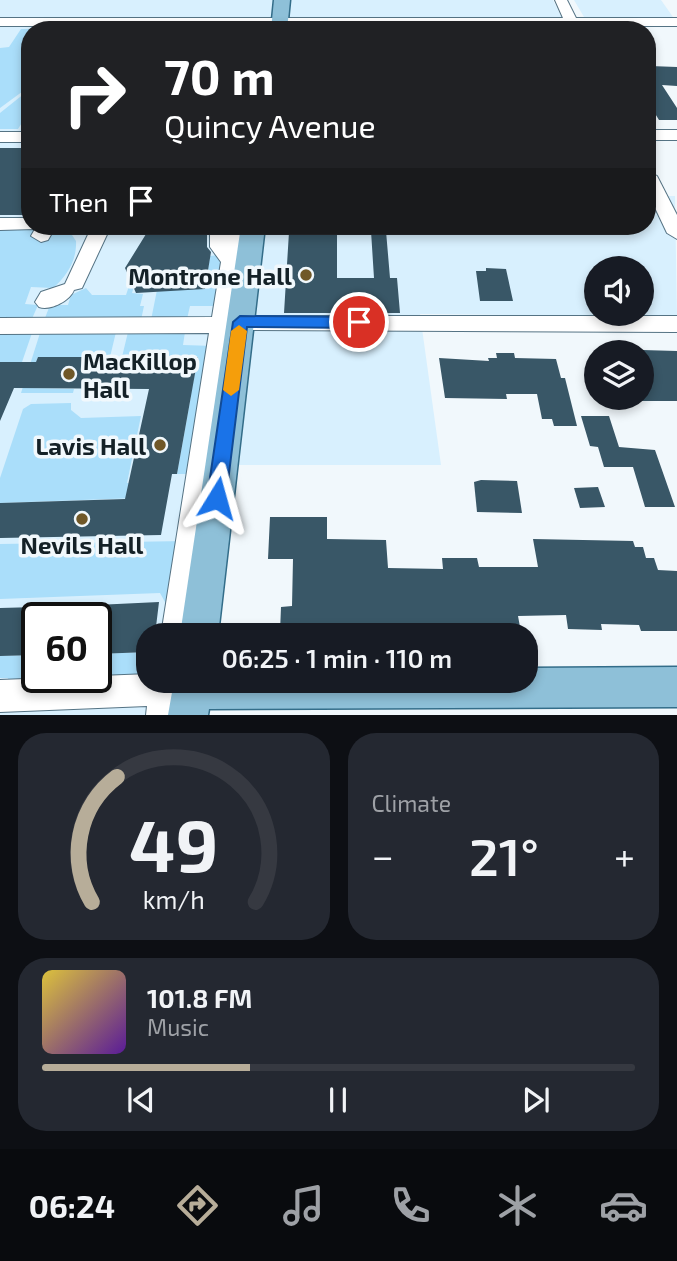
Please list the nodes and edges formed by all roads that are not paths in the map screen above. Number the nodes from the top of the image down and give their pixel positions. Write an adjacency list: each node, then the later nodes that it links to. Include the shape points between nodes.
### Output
1 (282, 0): 3 (main road)
2 (561, 0): 4 (street)
3 (280, 21)
4 (572, 21)
5 (0, 22): 6 (street)
6 (21, 22)
7 (677, 22): 8 (street)
8 (656, 23)
9 (656, 135): 10 (street)
10 (677, 135)
11 (0, 136): 12 (street)
12 (21, 137)
13 (656, 192): 16 (street)
14 (0, 224): 15 (street)
15 (21, 227)
16 (677, 233)
17 (95, 235): 21 (street)
18 (229, 235): 20 (street)
19 (251, 235): 22 (main road)
20 (231, 262): 22 (street)
21 (50, 308): 22 (street, via 122,329); 24 (street)
22 (230, 324): 23 (street); 25 (street); 26 (main road)
23 (677, 324)
24 (0, 326)
25 (178, 623)
26 (200, 623)
27 (677, 687): 29 (main road)
28 (0, 695): 29 (street)
29 (178, 695)

